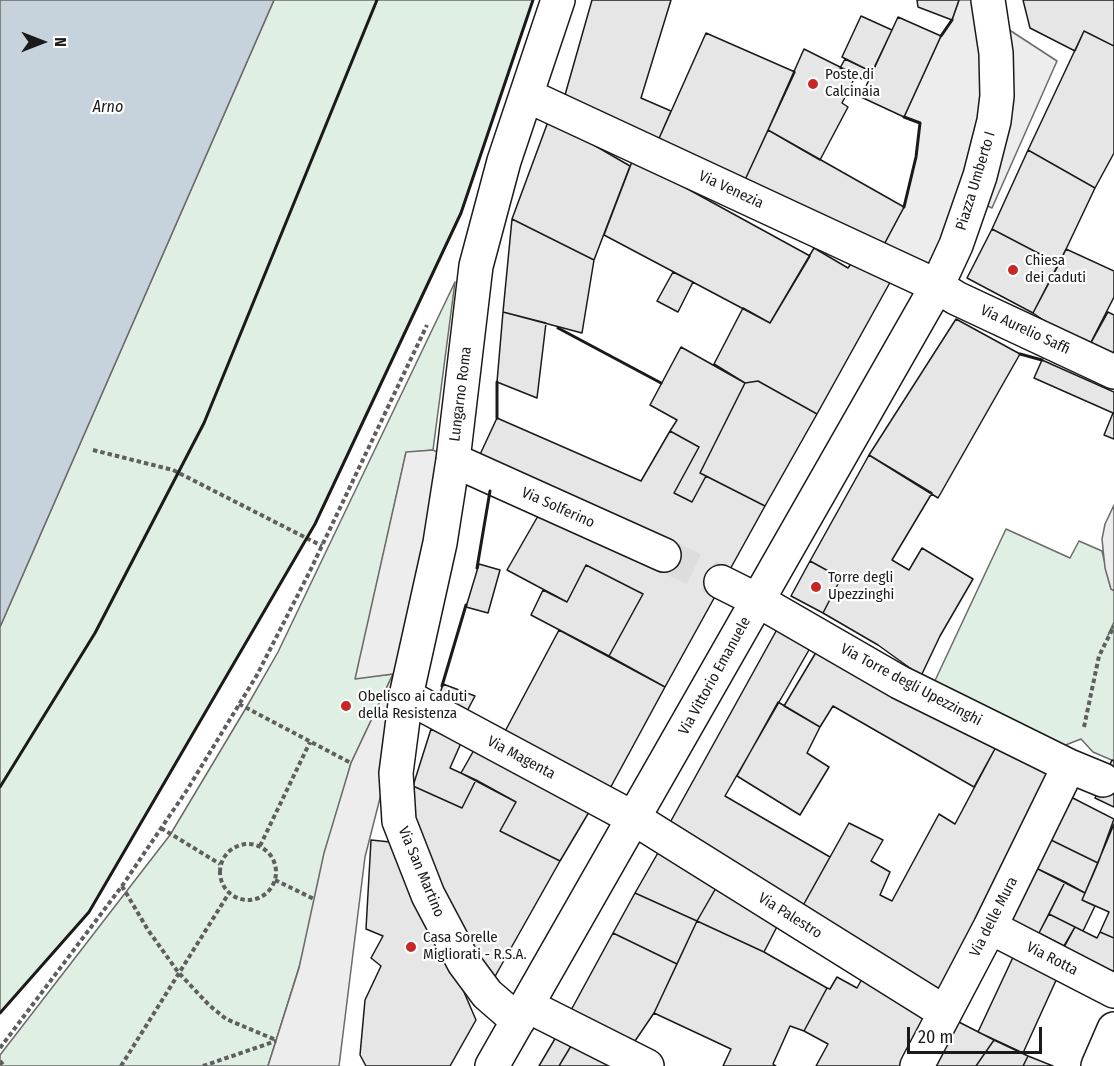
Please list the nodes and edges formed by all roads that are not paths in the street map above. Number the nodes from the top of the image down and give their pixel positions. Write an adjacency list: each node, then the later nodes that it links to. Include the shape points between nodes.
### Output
1 (558, 0): 3 (street, Lungarno Roma)
2 (988, 0): 4 (street, Piazza Umberto I, via 998,96 991,142 964,223)
3 (526, 95): 4 (street, Via Venezia); 6 (street, Lungarno Roma, via 476,266)
4 (937, 286): 5 (street, Via Aurelio Saffi); 9 (street, Via Vittorio Emanuele)
5 (1114, 372)
6 (453, 460): 7 (street, Via Solferino); 10 (street, Lungarno Roma, via 440,543)
7 (664, 555)
8 (721, 582): 9 (street)
9 (757, 600): 11 (street, Via Torre degli Upezzinghi, via 899,682); 13 (street, Via Vittorio Emanuele)
10 (406, 696): 13 (street, Via Magenta); 17 (street, Via San Martino, via 396,772 399,821 406,840 428,895 464,963 498,1006)
11 (1069, 766): 12 (street, Via Torre degli Upezzinghi); 14 (street, Via delle Mura)
12 (1103, 780)
13 (635, 819): 16 (street, Via Palestro); 17 (street, Via Vittorio Emanuele)
14 (990, 927): 15 (street, Via Rotta); 16 (street, Via delle Mura)
15 (1114, 991)
16 (944, 1012): 19 (street, Via delle Mura)
17 (523, 1013): 20 (street, Via Vittorio Emanuele); 21 (street, Via San Martino)
18 (1114, 1029): 22 (street)
19 (922, 1063)
20 (492, 1066)
21 (647, 1066)
22 (1098, 1066)

